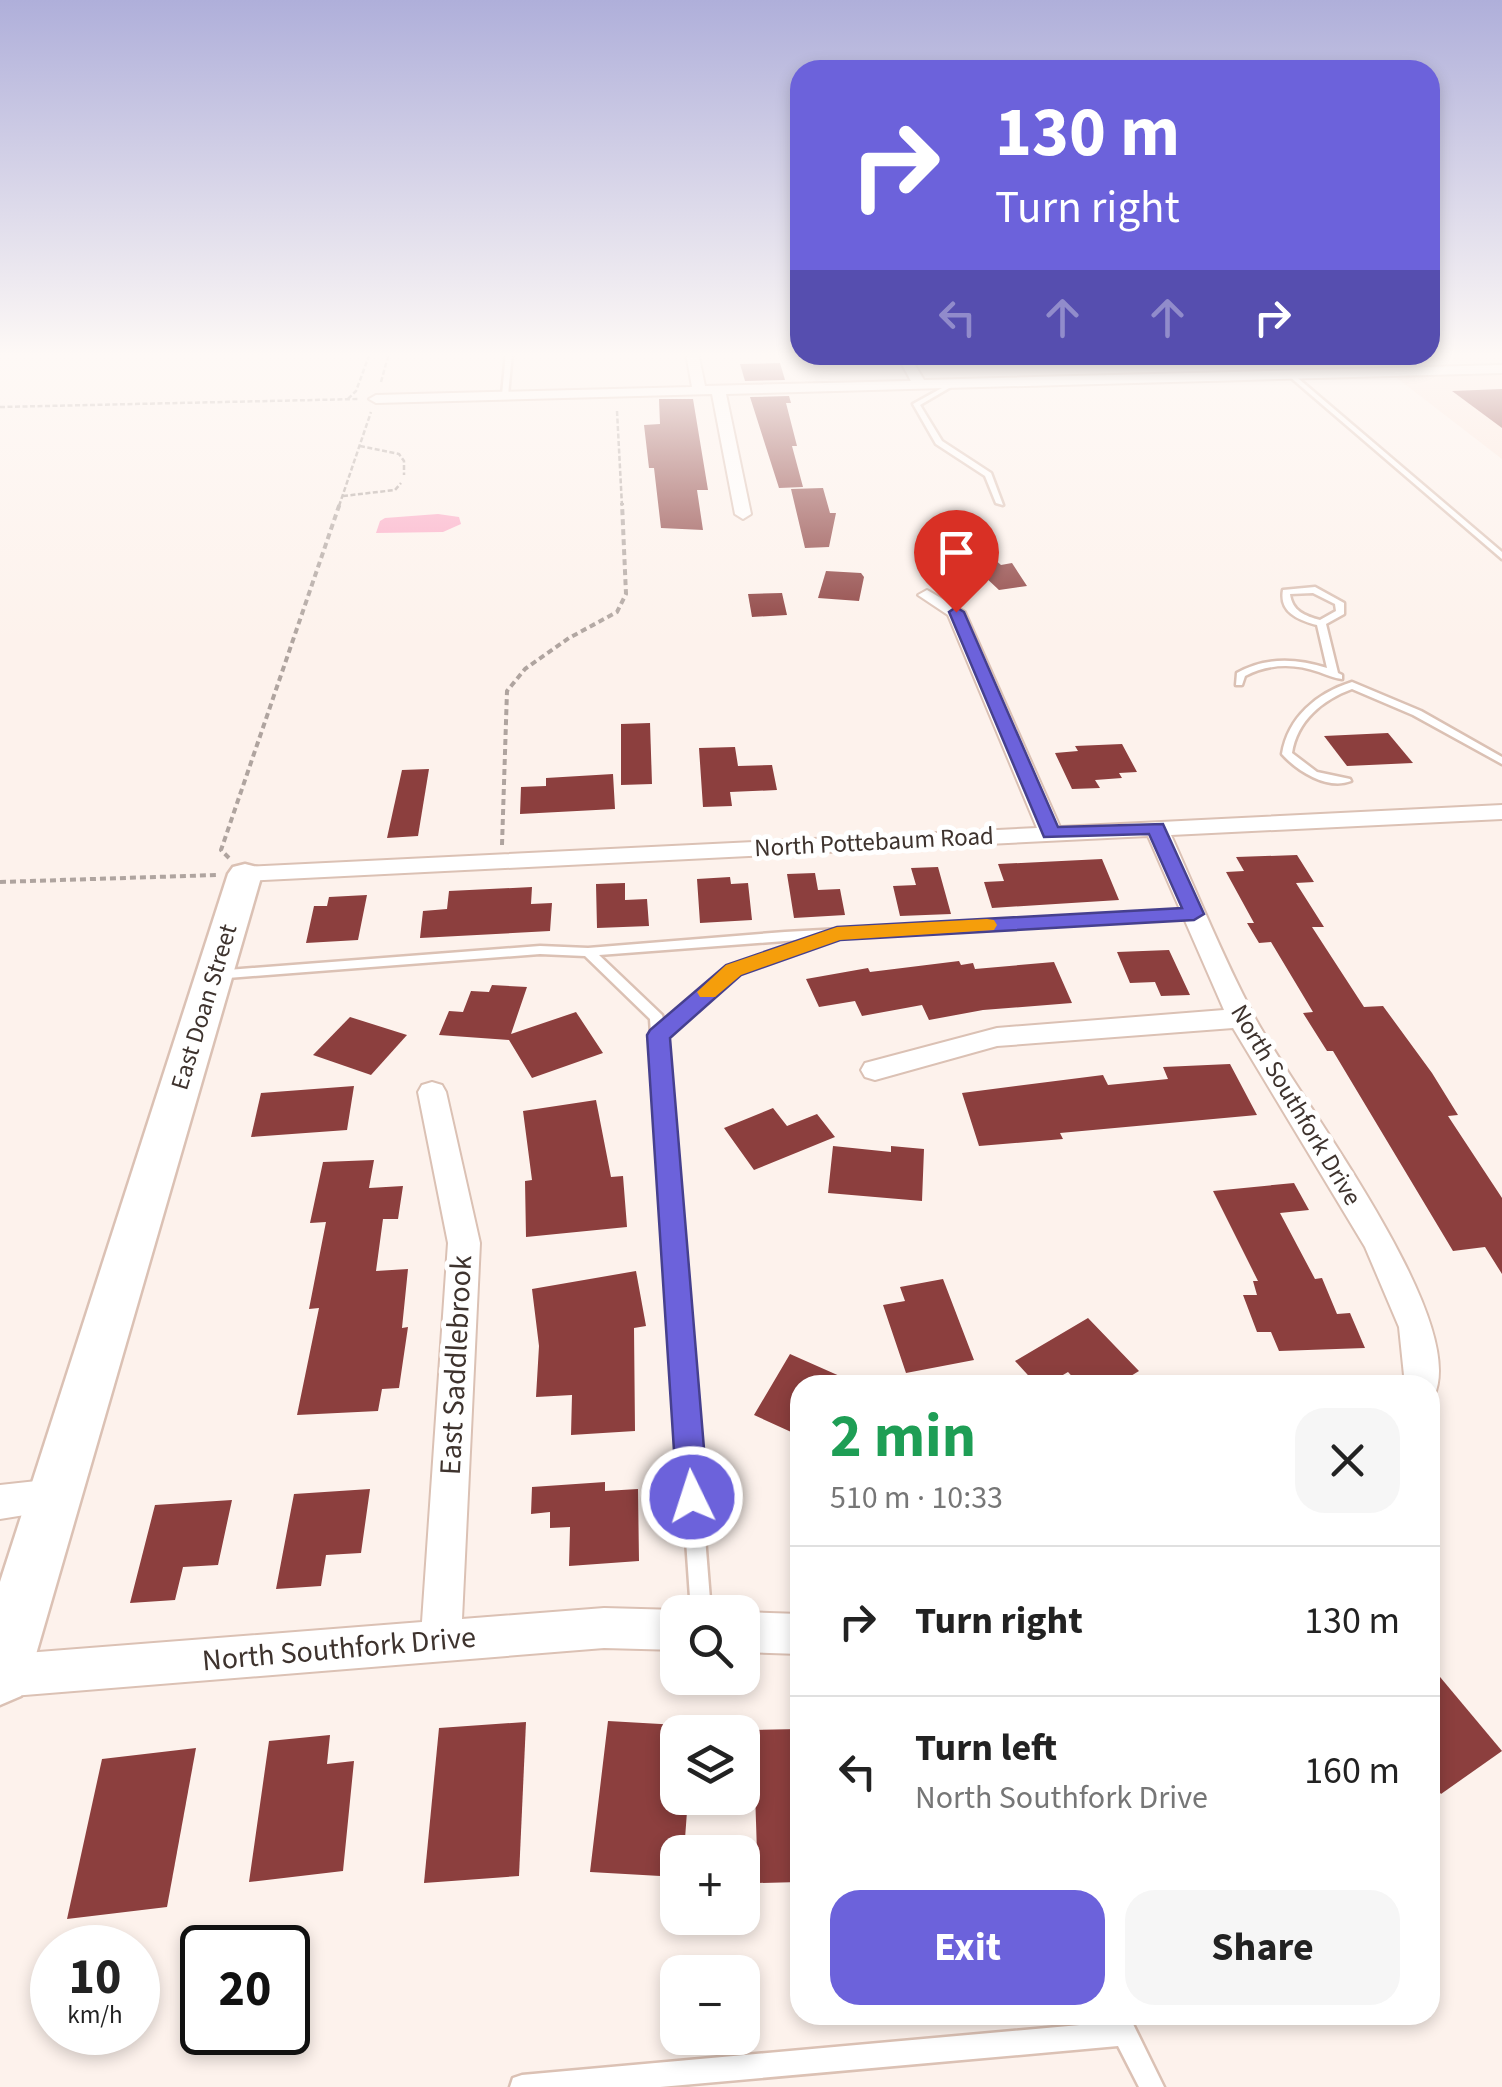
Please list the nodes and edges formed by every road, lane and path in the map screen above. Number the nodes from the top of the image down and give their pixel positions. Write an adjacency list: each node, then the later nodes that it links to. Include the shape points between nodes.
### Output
1 (359, 450): 9 (path)
2 (381, 450): 7 (path, via 399,454)
3 (619, 450): 23 (path, via 626,594 617,612 526,669 507,692)
4 (730, 450): 11 (street)
5 (951, 450): 10 (lane, via 988,475)
6 (1380, 450): 12 (lane)
7 (404, 475)
8 (401, 482): 9 (path, via 395,490)
9 (343, 496): 24 (path, via 222,850)
10 (1000, 503)
11 (742, 514)
12 (1502, 556)
13 (927, 595): 22 (street, via 956,612)
14 (1322, 623): 14 (lane, via 1291,610 1286,592 1315,590 1339,603 1341,612); 15 (lane)
15 (1333, 673): 16 (lane, via 1262,664); 17 (lane)
16 (1239, 682)
17 (1352, 685): 18 (lane); 19 (lane, via 1318,702 1288,740 1287,754 1300,770)
18 (1502, 761)
19 (1346, 781)
20 (1502, 812): 21 (street, North Pottebaum Road)
21 (1156, 828): 22 (street, North Pottebaum Road); 26 (street, North Southfork Drive)
22 (1051, 833): 23 (street, North Pottebaum Road)
23 (502, 860): 24 (street, North Pottebaum Road)
24 (245, 874): 25 (path); 29 (street, East Doan Street)
25 (0, 882)
26 (1194, 914): 27 (lane); 30 (street, North Southfork Drive)
27 (837, 933): 28 (lane); 31 (lane, via 734,970)
28 (588, 952): 29 (lane, via 540,950); 31 (lane, via 657,1018)
29 (214, 976): 35 (street, East Doan Street)
30 (1241, 1018): 32 (street, via 997,1036); 34 (street, North Southfork Drive, via 1379,1243 1416,1327)
31 (658, 1035): 37 (lane)
32 (875, 1070)
33 (432, 1092): 41 (street, East Saddlebrook, via 464,1244)
34 (1421, 1375)
35 (55, 1496): 36 (street); 42 (street, East Doan Street)
36 (0, 1502)
37 (700, 1595)
38 (660, 1630): 41 (street, North Southfork Drive)
39 (760, 1633): 40 (street)
40 (790, 1634)
41 (440, 1640): 42 (street, North Southfork Drive)
42 (0, 1676)
43 (522, 2087): 44 (lane, via 1124,2033)
44 (1152, 2087)

